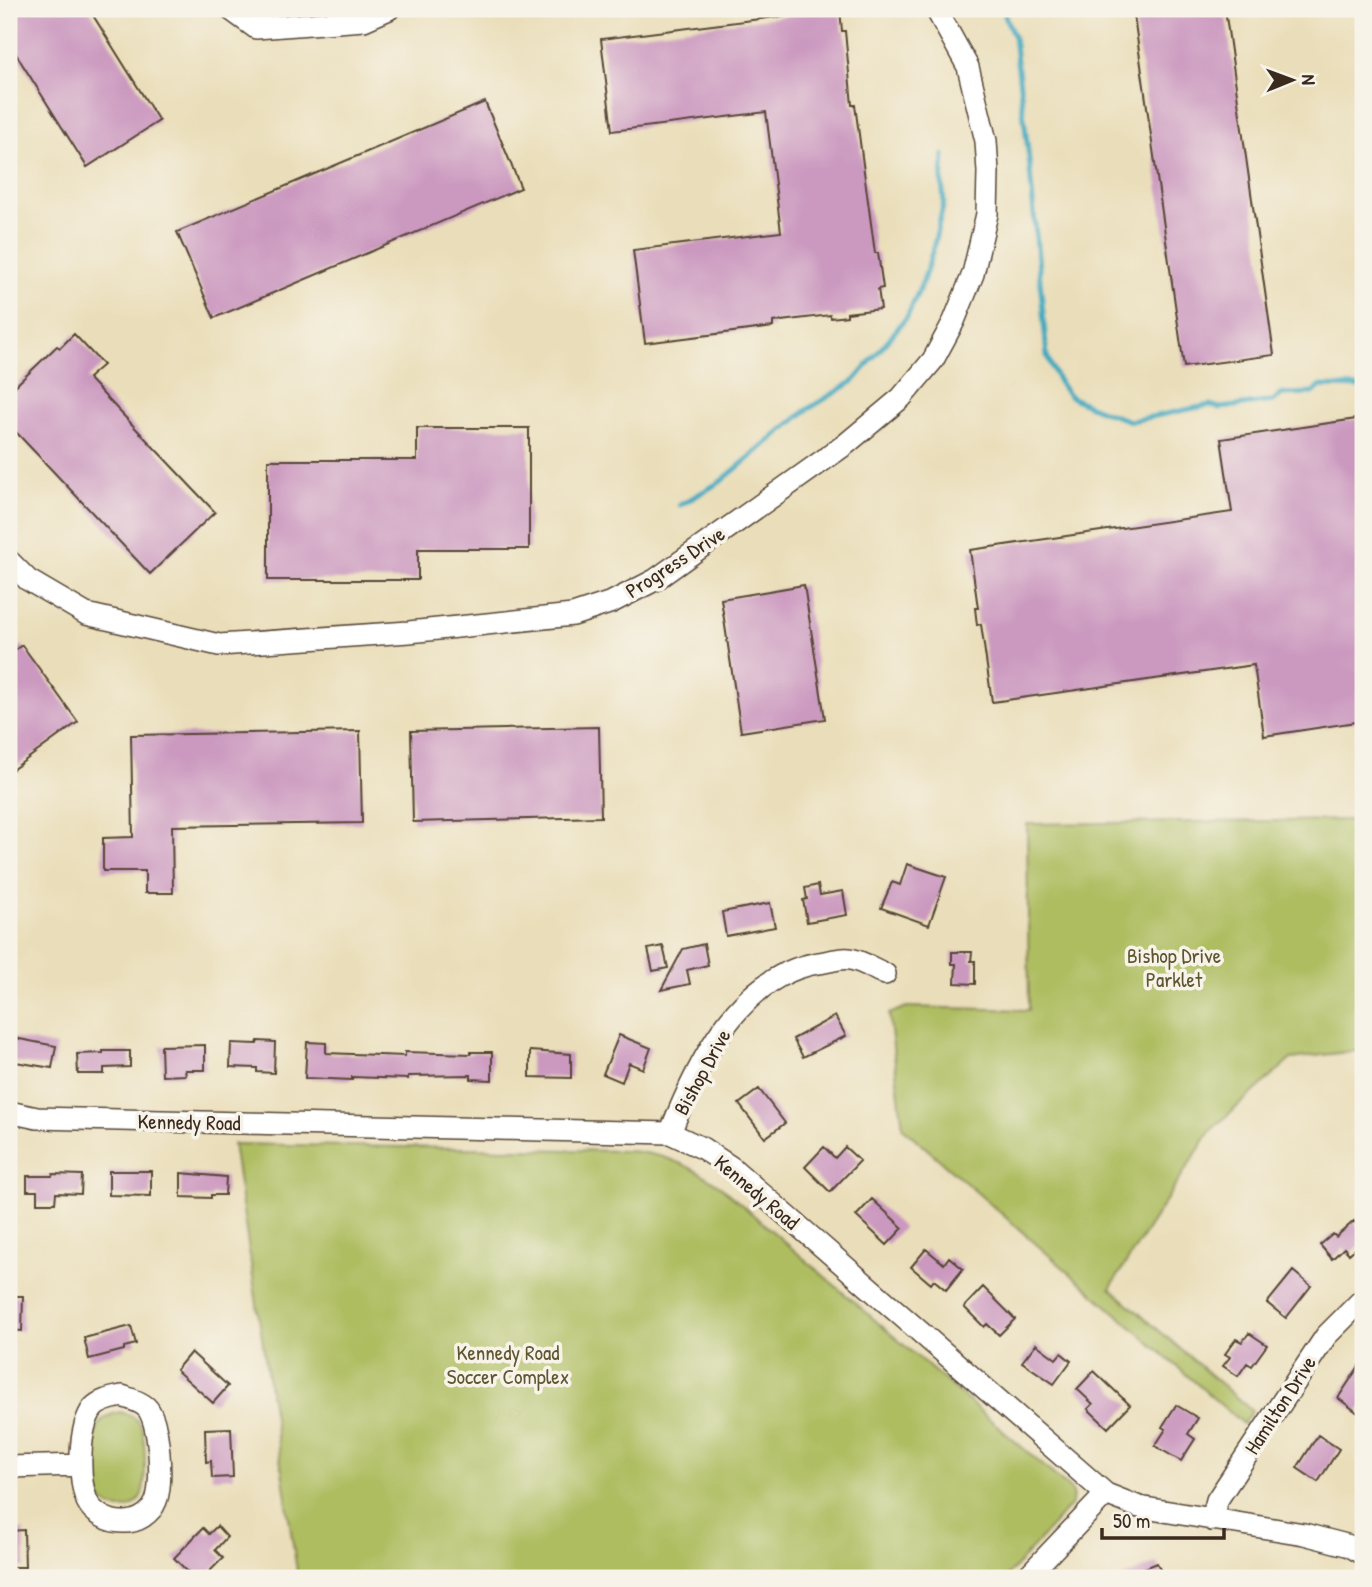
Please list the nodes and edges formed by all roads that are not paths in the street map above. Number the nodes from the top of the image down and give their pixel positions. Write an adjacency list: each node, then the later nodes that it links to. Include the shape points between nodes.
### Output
1 (230, 9): 2 (street, via 256,28 364,20)
2 (389, 9)
3 (936, 9): 4 (street, Progress Drive, via 968,67 988,172 986,214 973,274 954,321 933,360 901,398 846,444 655,580 573,615 219,645 86,614 28,580)
4 (9, 561)
5 (885, 974): 7 (street, Bishop Drive, via 849,958 812,964 776,978 742,1006 717,1037)
6 (9, 1112): 7 (street, Kennedy Road, via 37,1118)
7 (670, 1133): 11 (street, Kennedy Road, via 730,1167)
8 (1363, 1299): 12 (street, Hamilton Drive, via 1326,1336 1217,1500)
9 (80, 1465): 9 (street, via 88,1503 97,1514 123,1522 147,1515 157,1500 160,1467 154,1420 147,1407 122,1396 94,1407 85,1425); 10 (street)
10 (9, 1467)
11 (1107, 1493): 12 (street, Kennedy Road, via 1139,1507); 14 (street)
12 (1212, 1520): 13 (street, Kennedy Road, via 1304,1534)
13 (1363, 1553)
14 (1026, 1578)

